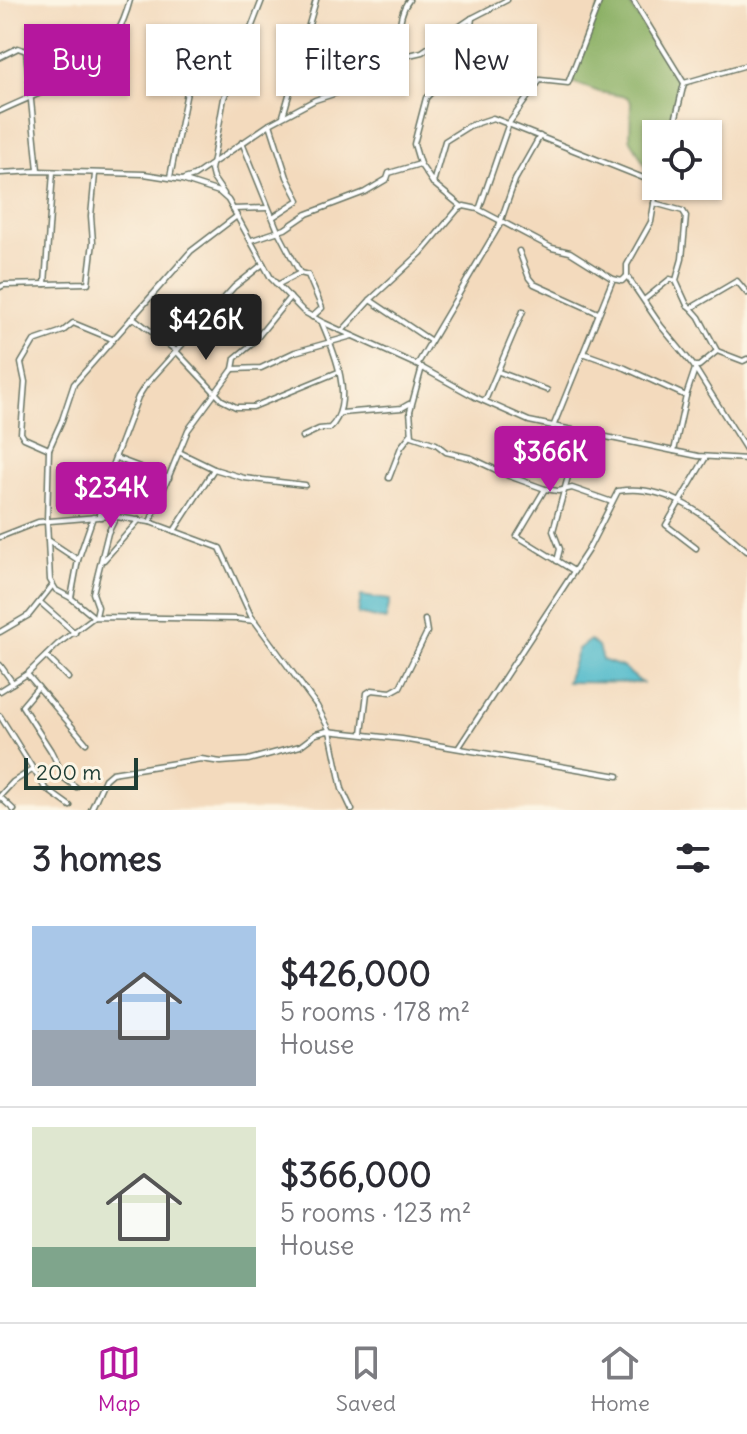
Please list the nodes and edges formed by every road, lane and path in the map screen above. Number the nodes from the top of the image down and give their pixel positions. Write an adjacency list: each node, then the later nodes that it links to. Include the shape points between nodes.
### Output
1 (130, 0): 9 (street)
2 (262, 0): 26 (street, via 224,98)
3 (316, 0): 20 (street)
4 (409, 0): 10 (street)
5 (507, 0): 8 (street)
6 (600, 0): 22 (street, via 568,83 540,80)
7 (633, 0): 15 (street)
8 (472, 18): 12 (street); 27 (street, via 451,71 426,98 414,144)
9 (121, 24)
10 (401, 24)
11 (24, 50): 13 (street)
12 (409, 55)
13 (0, 57)
14 (747, 65): 15 (street)
15 (684, 83): 21 (street)
16 (32, 96): 19 (street); 28 (street)
17 (186, 96): 32 (street)
18 (327, 96): 20 (street)
19 (0, 111)
20 (282, 118): 23 (street)
21 (675, 120)
22 (509, 123): 24 (street); 35 (street, via 493,118 448,138); 42 (street)
23 (270, 124): 25 (street); 44 (street, via 299,200)
24 (540, 136): 33 (street); 45 (street, via 515,180)
25 (242, 142): 26 (street); 40 (street)
26 (211, 163): 34 (street); 36 (street, via 213,178)
27 (420, 164): 35 (street); 46 (street, via 389,173 373,188)
28 (38, 171): 29 (street); 30 (street)
29 (53, 172): 31 (street); 54 (street)
30 (0, 173)
31 (95, 174): 32 (street); 54 (street, via 89,281)
32 (170, 177): 34 (street)
33 (642, 178)
34 (182, 180): 36 (street)
35 (433, 183): 39 (street)
36 (225, 196): 41 (street)
37 (654, 200): 38 (street)
38 (654, 203): 51 (street); 53 (street, via 686,216)
39 (462, 207): 42 (street); 59 (street)
40 (268, 208): 41 (street); 44 (street)
41 (233, 209): 43 (street)
42 (478, 209): 45 (street)
43 (237, 216): 47 (street); 66 (street, via 191,251)
44 (273, 217): 46 (street)
45 (501, 221): 52 (street, via 570,252); 73 (street)
46 (278, 231): 47 (street); 50 (street)
47 (252, 240): 49 (street)
48 (519, 251): 64 (street, via 534,284)
49 (263, 264): 55 (street); 61 (street)
50 (300, 273): 55 (street); 65 (street, via 308,275 322,308)
51 (627, 276): 52 (street); 60 (street)
52 (613, 279): 64 (street)
53 (676, 281): 60 (street, via 667,281); 62 (street)
54 (45, 284): 56 (street)
55 (277, 285): 58 (street)
56 (0, 287)
57 (747, 293): 62 (street, via 737,281)
58 (290, 297): 65 (street); 74 (street)
59 (370, 300): 68 (street); 73 (street)
60 (644, 300): 81 (street)
61 (219, 302): 74 (street); 76 (street)
62 (691, 308): 77 (street)
63 (523, 311): 84 (street)
64 (598, 313): 78 (street)
65 (312, 317): 67 (street)
66 (131, 319): 71 (street); 76 (street)
67 (322, 322): 68 (street); 69 (street)
68 (343, 330): 70 (street)
69 (326, 332): 72 (street); 75 (street)
70 (355, 336): 72 (street); 80 (street)
71 (112, 339): 95 (street, via 74,384); 95 (street, via 73,323 40,337 29,348 21,363 21,433)
72 (330, 341): 75 (street); 83 (street)
73 (431, 341): 80 (street)
74 (252, 344): 82 (street, via 235,358)
75 (315, 345): 82 (street, via 261,368)
76 (175, 350): 86 (street); 100 (street, via 138,397)
77 (717, 351): 79 (street, via 735,360); 81 (street)
78 (583, 353): 87 (street); 91 (street)
79 (747, 359)
80 (420, 366): 88 (street); 89 (street)
81 (694, 367): 87 (street); 97 (street)
82 (233, 369): 86 (street)
83 (338, 372): 86 (street, via 253,407 236,407); 90 (street)
84 (499, 372): 85 (street); 88 (street)
85 (547, 390)
86 (216, 393): 98 (street, via 194,420)
87 (686, 396): 96 (street)
88 (485, 401): 91 (street)
89 (411, 403): 90 (street); 92 (street)
90 (341, 413): 94 (street, via 330,428)
91 (553, 427): 93 (street)
92 (411, 433): 104 (street); 107 (street, via 446,452)
93 (580, 433): 96 (street); 106 (street)
94 (302, 437)
95 (49, 449): 115 (street)
96 (674, 451): 99 (street)
97 (747, 451)
98 (179, 452): 102 (street); 103 (street)
99 (706, 457): 101 (street); 108 (street)
100 (116, 458): 103 (street); 110 (street)
101 (747, 459)
102 (214, 469): 105 (street); 117 (street)
103 (169, 478): 116 (street)
104 (389, 478)
105 (305, 485)
106 (566, 488): 107 (street); 109 (street); 124 (street, via 553,531 560,549)
107 (545, 489): 124 (street, via 517,536)
108 (681, 500): 109 (street, via 623,490); 120 (street, via 666,526); 121 (street)
109 (612, 502): 125 (street)
110 (98, 510): 111 (street); 113 (street)
111 (101, 517): 112 (street); 113 (street)
112 (116, 517): 114 (street); 123 (street)
113 (92, 519): 115 (street); 122 (street)
114 (139, 520): 116 (street); 123 (street)
115 (47, 521): 118 (street); 119 (street)
116 (150, 522): 117 (street)
117 (174, 531): 131 (street, via 220,548)
118 (0, 537)
119 (48, 540): 122 (street); 126 (street)
120 (696, 548)
121 (747, 551)
122 (78, 560): 127 (street)
123 (103, 561): 129 (street, via 93,593)
124 (557, 561): 125 (street)
125 (574, 571): 145 (street)
126 (52, 586): 127 (street); 128 (street)
127 (71, 598): 129 (street)
128 (41, 603): 132 (street); 133 (street)
129 (95, 617): 131 (street); 133 (street)
130 (425, 620): 143 (street, via 427,632 400,687 367,693)
131 (255, 621): 142 (street)
132 (0, 632)
133 (75, 633): 134 (street)
134 (46, 656): 136 (street); 137 (street)
135 (0, 665): 138 (street)
136 (27, 674): 138 (street); 139 (street)
137 (68, 678)
138 (13, 683): 140 (street)
139 (38, 687): 144 (street); 149 (street, via 22,706 65,779)
140 (0, 691)
141 (0, 716): 146 (street)
142 (330, 731): 143 (street); 154 (street, via 300,746 248,760 201,759 117,771 105,779); 155 (street, via 339,780)
143 (362, 733): 145 (street)
144 (86, 743)
145 (459, 747): 147 (street)
146 (32, 770): 150 (street); 152 (street, via 52,795)
147 (618, 776)
148 (0, 784): 150 (street)
149 (76, 787)
150 (4, 791): 151 (street)
151 (0, 797): 153 (street)
152 (70, 806)
153 (14, 810)
154 (91, 810)
155 (352, 810)

